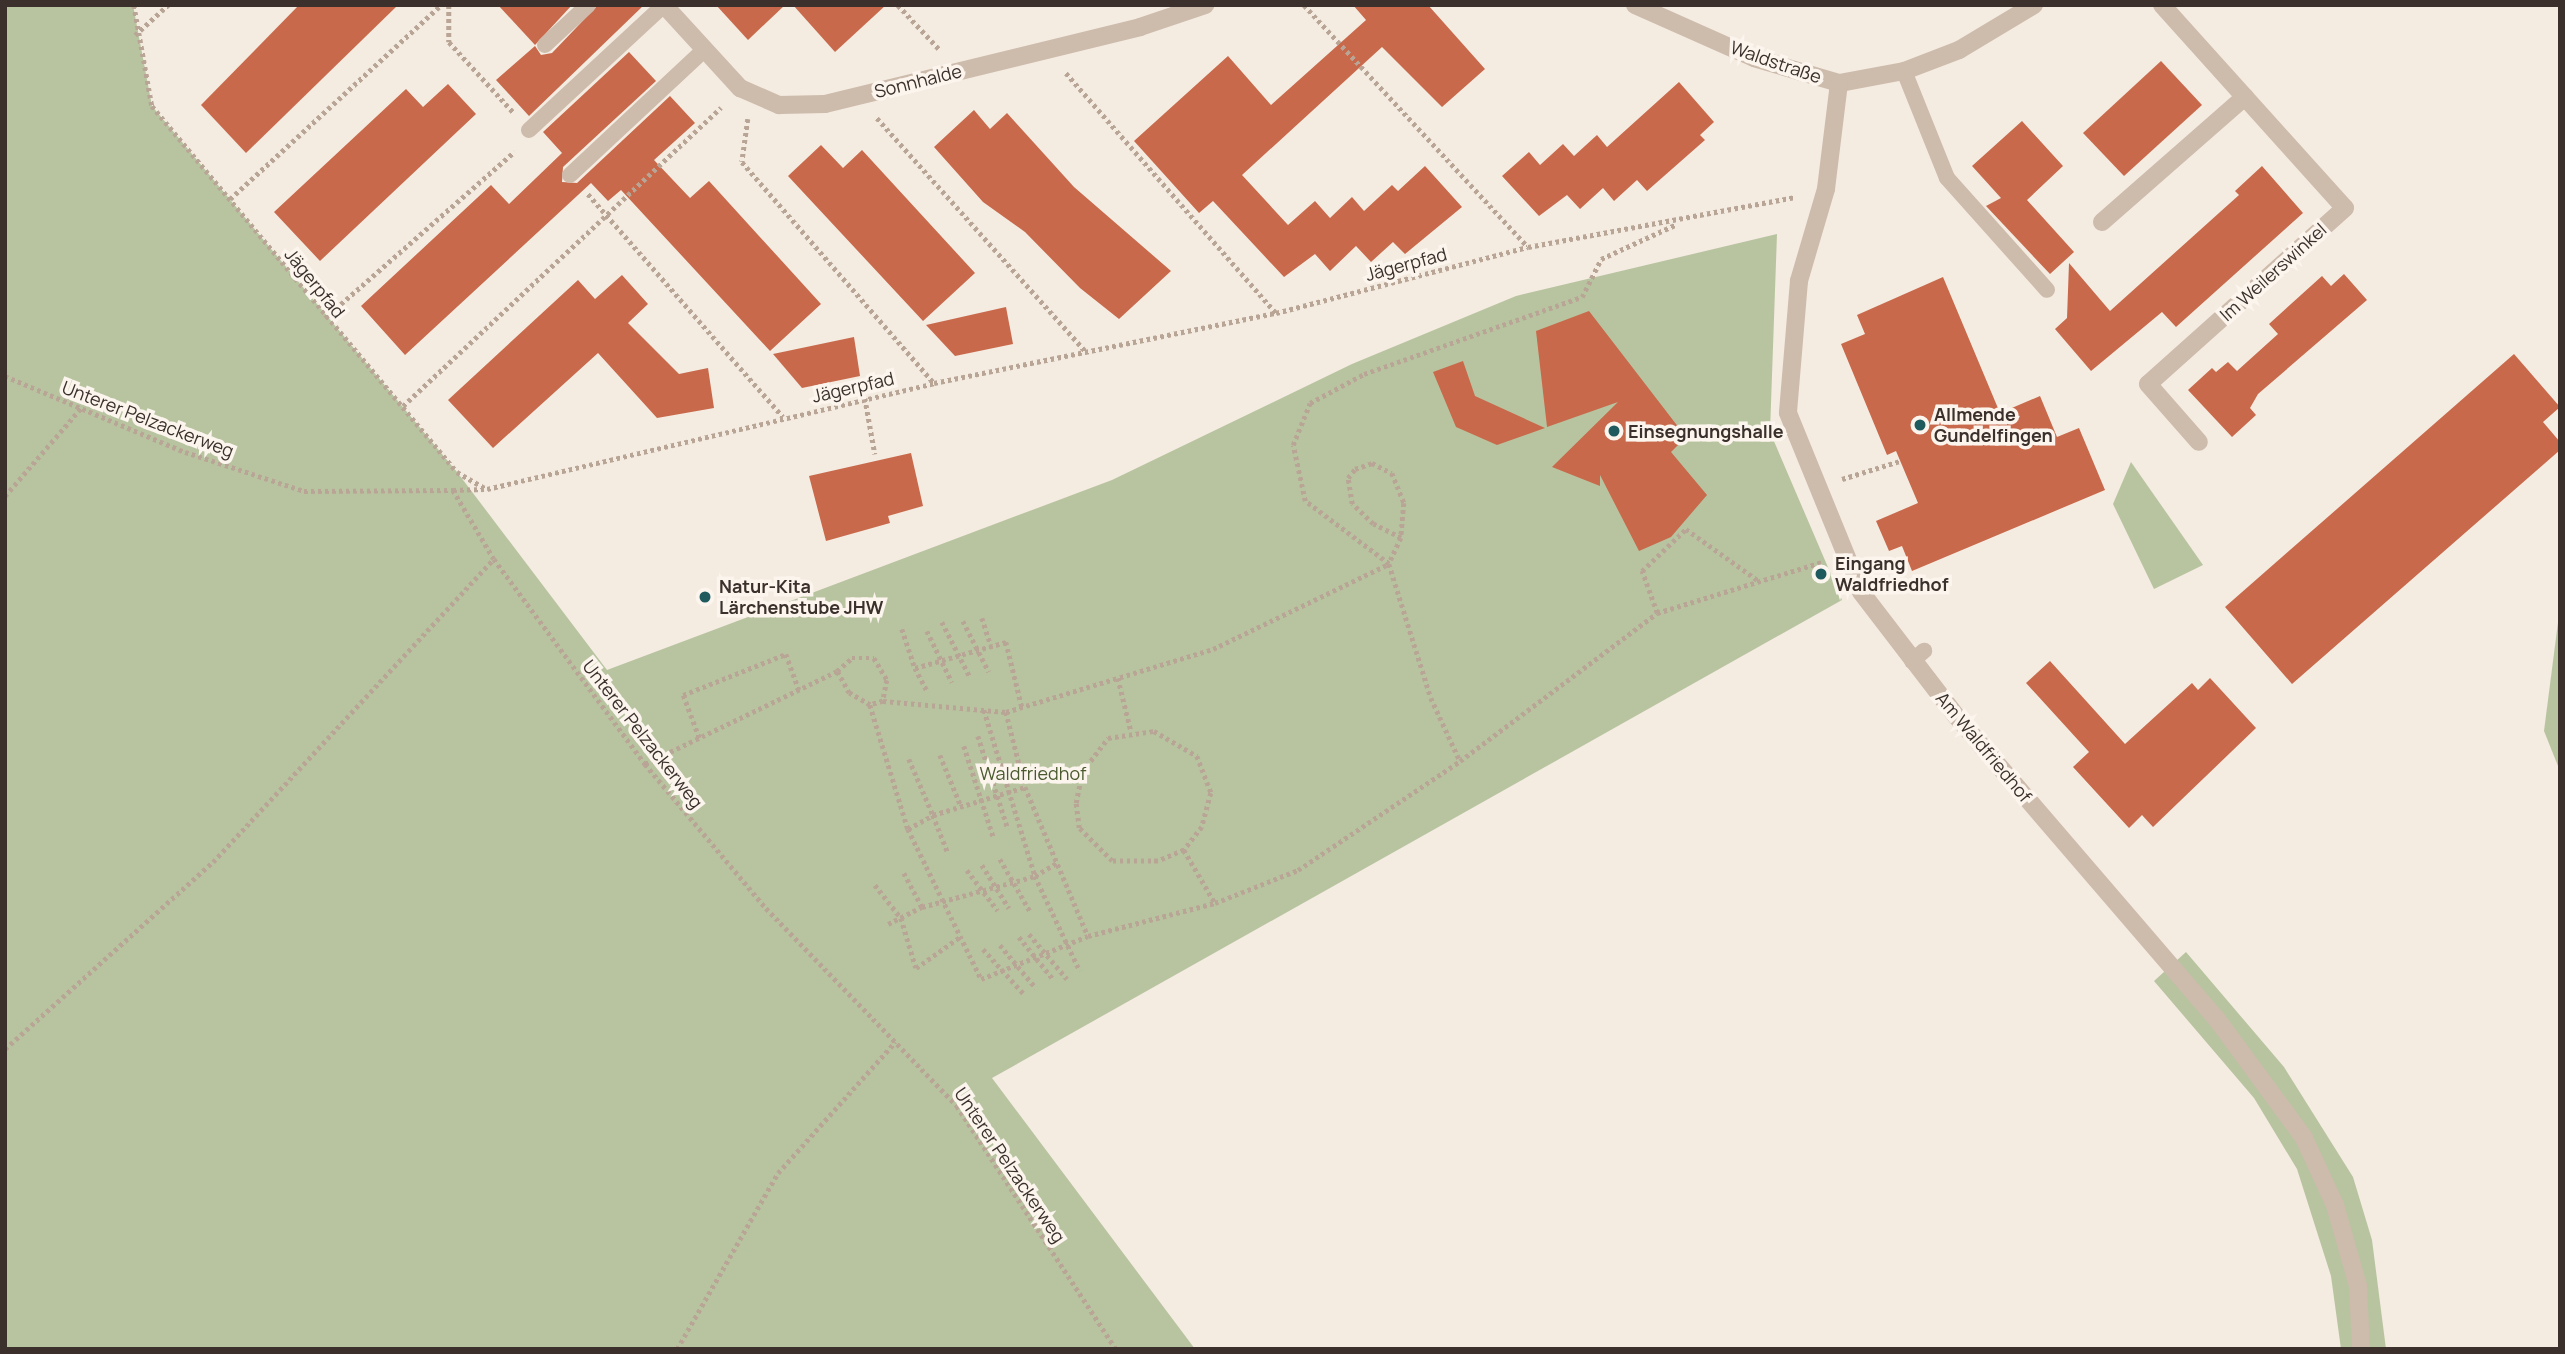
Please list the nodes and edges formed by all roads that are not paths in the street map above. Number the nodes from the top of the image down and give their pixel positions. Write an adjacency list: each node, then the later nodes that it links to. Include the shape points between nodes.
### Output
1 (588, 5): 7 (lane)
2 (664, 5): 8 (street); 12 (lane)
3 (1205, 5): 8 (street, Sonnhalde, via 1046,52 858,97 779,106 746,93)
4 (1634, 5): 10 (street, Waldstraße, via 1754,58)
5 (2034, 5): 9 (street, Waldstraße, via 1959,50)
6 (2162, 5): 11 (street, Im Weilerswinkel)
7 (545, 45)
8 (704, 50): 13 (lane)
9 (1904, 71): 10 (street, Waldstraße); 15 (lane, via 1947,178)
10 (1839, 83): 17 (street, Am Waldfriedhof, via 1826,189 1799,281 1788,413 1814,487 1843,556 1918,656 2216,1018 2304,1138 2335,1205 2358,1286)
11 (2245, 97): 14 (street); 16 (street, Im Weilerswinkel, via 2345,208 2148,384)
12 (529, 130)
13 (570, 175)
14 (2102, 222)
15 (2048, 290)
16 (2199, 442)
17 (2361, 1349)

